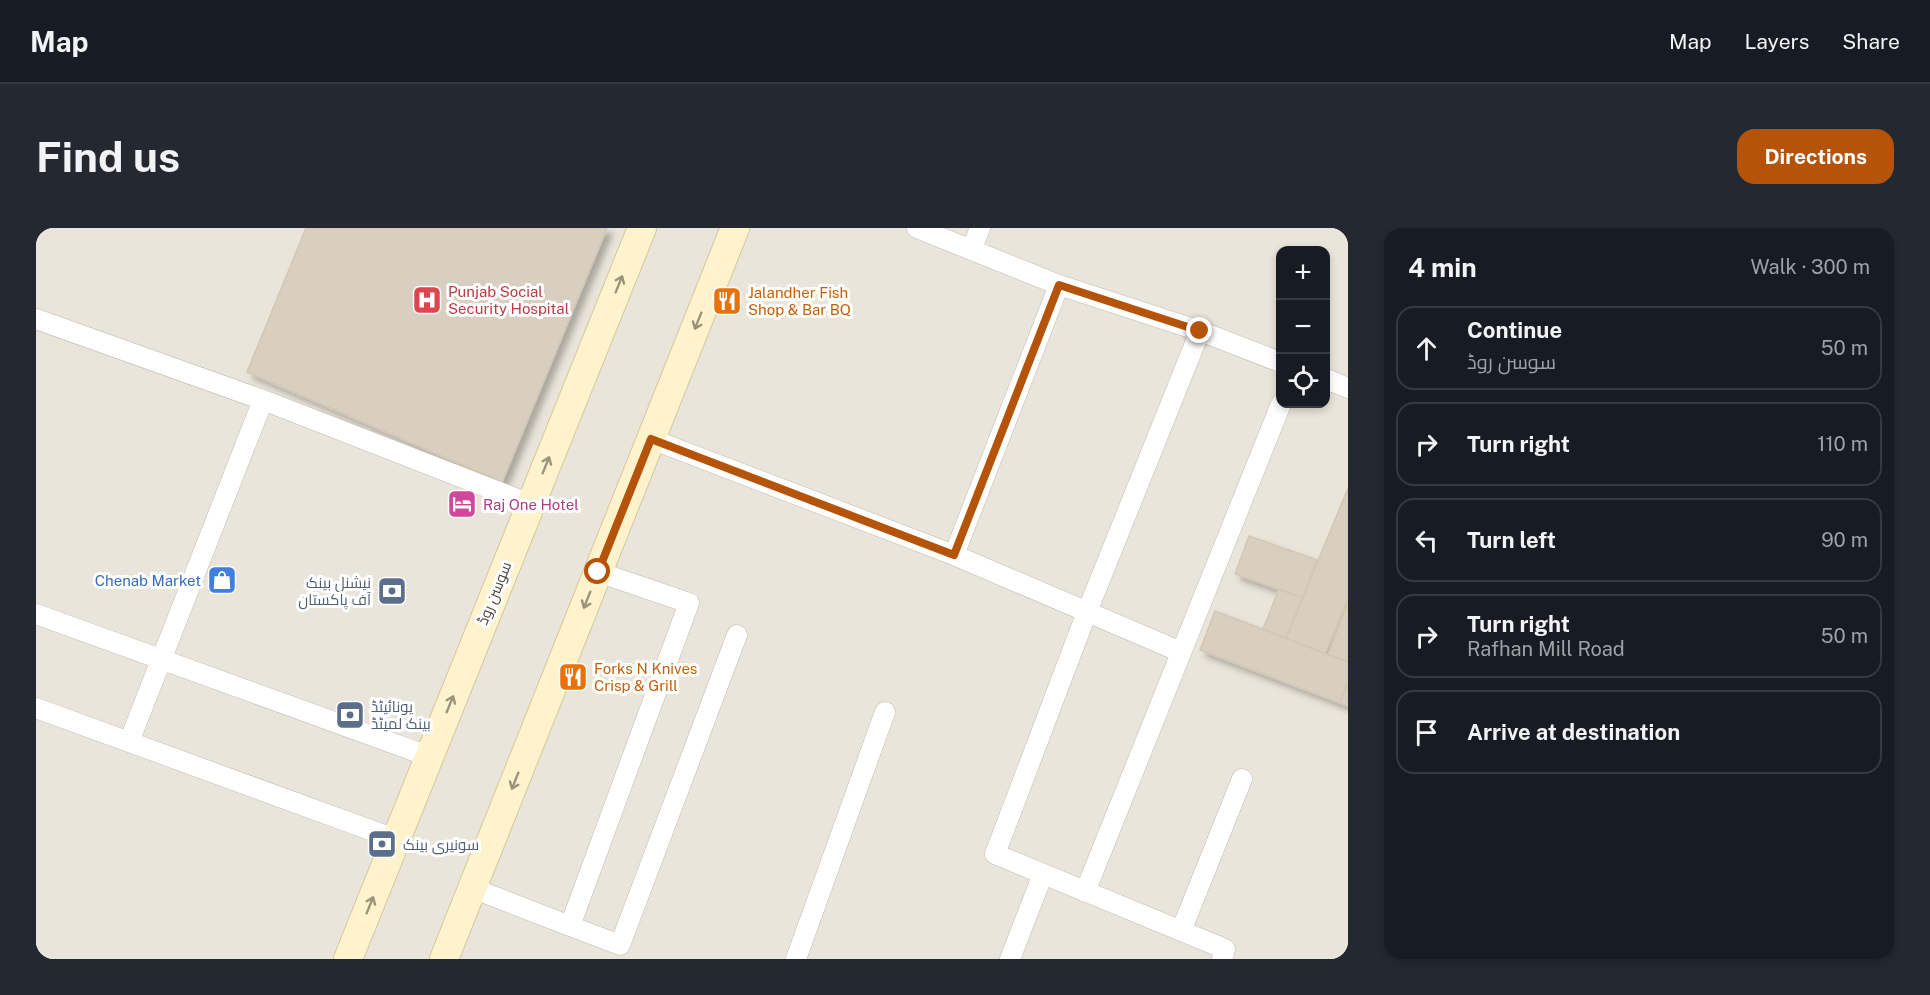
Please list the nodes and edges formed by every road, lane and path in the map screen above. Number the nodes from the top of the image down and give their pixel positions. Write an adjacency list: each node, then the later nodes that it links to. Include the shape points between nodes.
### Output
1 (642, 228): 15 (street, سوسن روڈ, one-way to 1)
2 (735, 228): 14 (street, one-way to 14)
3 (917, 228): 5 (street)
4 (980, 228): 5 (street)
5 (972, 249): 6 (street)
6 (1059, 285): 8 (street); 16 (street)
7 (36, 318): 12 (street)
8 (1200, 331): 9 (street); 18 (street)
9 (1276, 360)
10 (1330, 380): 11 (street)
11 (1348, 387)
12 (263, 399): 15 (street); 22 (street)
13 (1279, 408): 21 (street)
14 (651, 439): 16 (street); 17 (street)
15 (530, 504): 26 (street, سوسن روڈ, one-way to 15)
16 (954, 555): 18 (street)
17 (598, 572): 30 (street, one-way to 30); 32 (street, via 689,603)
18 (1087, 612): 21 (street); 29 (street, via 994,854)
19 (36, 614): 22 (street)
20 (737, 635): 32 (street, via 620,945)
21 (1181, 652): 31 (street)
22 (161, 659): 25 (street); 26 (street)
23 (36, 708): 25 (street)
24 (885, 712): 36 (street)
25 (129, 742): 28 (street)
26 (429, 756): 28 (street, سوسن روڈ)
27 (1242, 779): 33 (street)
28 (395, 839): 34 (street, سوسن روڈ, one-way to 28)
29 (1043, 874): 31 (street); 37 (street)
30 (472, 888): 32 (street); 35 (street)
31 (1085, 892): 33 (street)
32 (570, 926)
33 (1181, 931): 38 (street, via 1226,949)
34 (348, 959)
35 (444, 959)
36 (796, 959)
37 (1010, 959)
38 (1222, 959)

